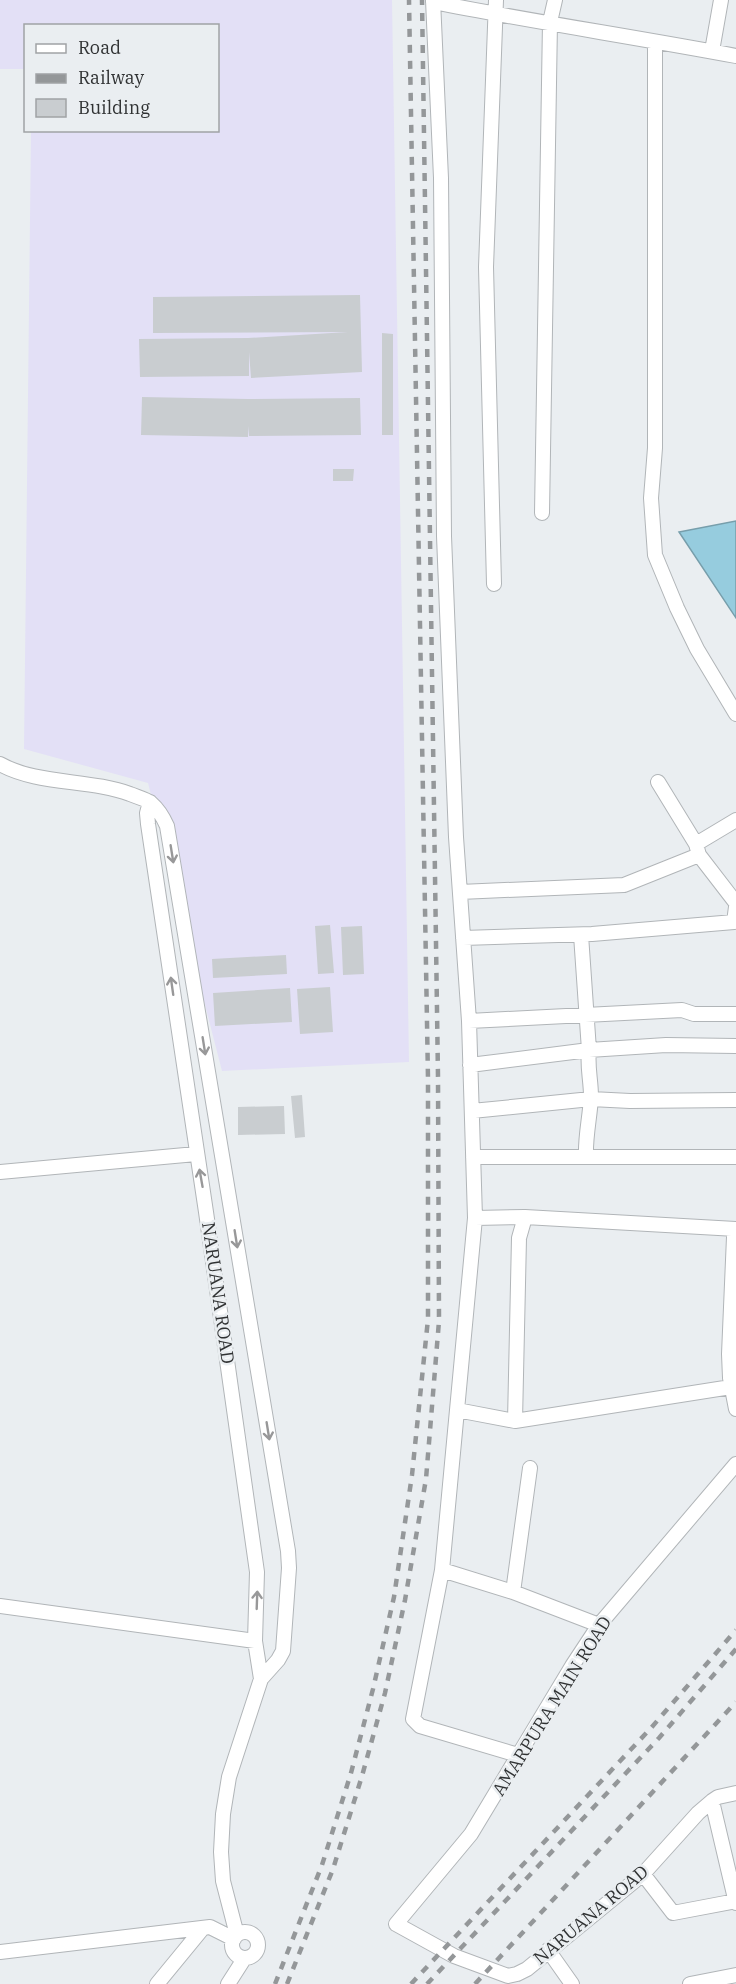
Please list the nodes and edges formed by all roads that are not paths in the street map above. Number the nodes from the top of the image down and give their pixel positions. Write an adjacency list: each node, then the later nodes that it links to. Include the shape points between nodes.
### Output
1 (496, 0): 5 (street)
2 (555, 0): 6 (street)
3 (721, 0): 8 (street)
4 (433, 1): 5 (street); 18 (street, via 441,178 444,536)
5 (496, 15): 6 (street); 11 (street, via 486,267)
6 (550, 22): 7 (street); 10 (street)
7 (655, 42): 8 (street); 12 (street, via 655,436 651,498 655,555 697,649)
8 (712, 51): 9 (street)
9 (736, 56)
10 (542, 513)
11 (494, 584)
12 (736, 714)
13 (0, 764): 15 (street, via 55,780 112,788)
14 (658, 782): 17 (street)
15 (150, 802): 31 (street, NARUANA ROAD, one-way to 15, via 148,824); 50 (street, one-way to 50, via 160,812 168,831 288,1551 283,1651)
16 (736, 820): 17 (street)
17 (697, 849): 18 (street, via 624,885); 19 (street)
18 (460, 892): 21 (street)
19 (736, 905): 20 (street, via 734,922)
20 (581, 934): 21 (street); 23 (street)
21 (463, 938): 24 (street)
22 (736, 1014): 23 (street, via 694,1014 682,1010)
23 (588, 1015): 24 (street); 26 (street)
24 (469, 1021): 27 (street)
25 (736, 1046): 26 (street)
26 (590, 1050): 27 (street); 28 (street, via 587,1067)
27 (470, 1065): 30 (street)
28 (591, 1099): 29 (street); 30 (street); 33 (street)
29 (736, 1100)
30 (472, 1111): 32 (street)
31 (196, 1154): 35 (street); 49 (street, NARUANA ROAD, one-way to 31, via 257,1572)
32 (473, 1157): 33 (street); 37 (street)
33 (586, 1157): 34 (street)
34 (736, 1157)
35 (0, 1172)
36 (525, 1217): 37 (street); 38 (street); 42 (street, via 519,1238)
37 (475, 1218): 41 (street)
38 (736, 1229): 39 (street, via 729,1354)
39 (731, 1388): 40 (street); 42 (street)
40 (736, 1409)
41 (457, 1410): 42 (street); 45 (street)
42 (515, 1421)
43 (736, 1464): 48 (street, AMARPURA MAIN ROAD)
44 (530, 1468): 46 (street)
45 (442, 1570): 46 (street); 51 (street, via 414,1722)
46 (513, 1592): 48 (street)
47 (0, 1606): 49 (street)
48 (599, 1625): 51 (street, AMARPURA MAIN ROAD)
49 (255, 1641): 50 (street, NARUANA ROAD)
50 (261, 1679): 58 (street, NARUANA ROAD, via 229,1777 223,1814 220,1852)
51 (518, 1755): 56 (street, AMARPURA MAIN ROAD, via 471,1834)
52 (736, 1793): 53 (street, NARUANA ROAD)
53 (712, 1801): 54 (street, NARUANA ROAD); 55 (street)
54 (643, 1874): 55 (street, via 673,1913); 59 (street, NARUANA ROAD)
55 (736, 1902)
56 (396, 1924): 59 (street, NARUANA ROAD, via 454,1956 508,1976 527,1969)
57 (202, 1928): 58 (street); 60 (street); 63 (street)
58 (236, 1937): 61 (street, via 234,1951); 61 (street, via 249,1932 258,1941 256,1954)
59 (548, 1950): 65 (street)
60 (0, 1952)
61 (244, 1959): 64 (street)
62 (736, 1976): 66 (street)
63 (157, 1984)
64 (228, 1984)
65 (572, 1984)
66 (690, 1984)

